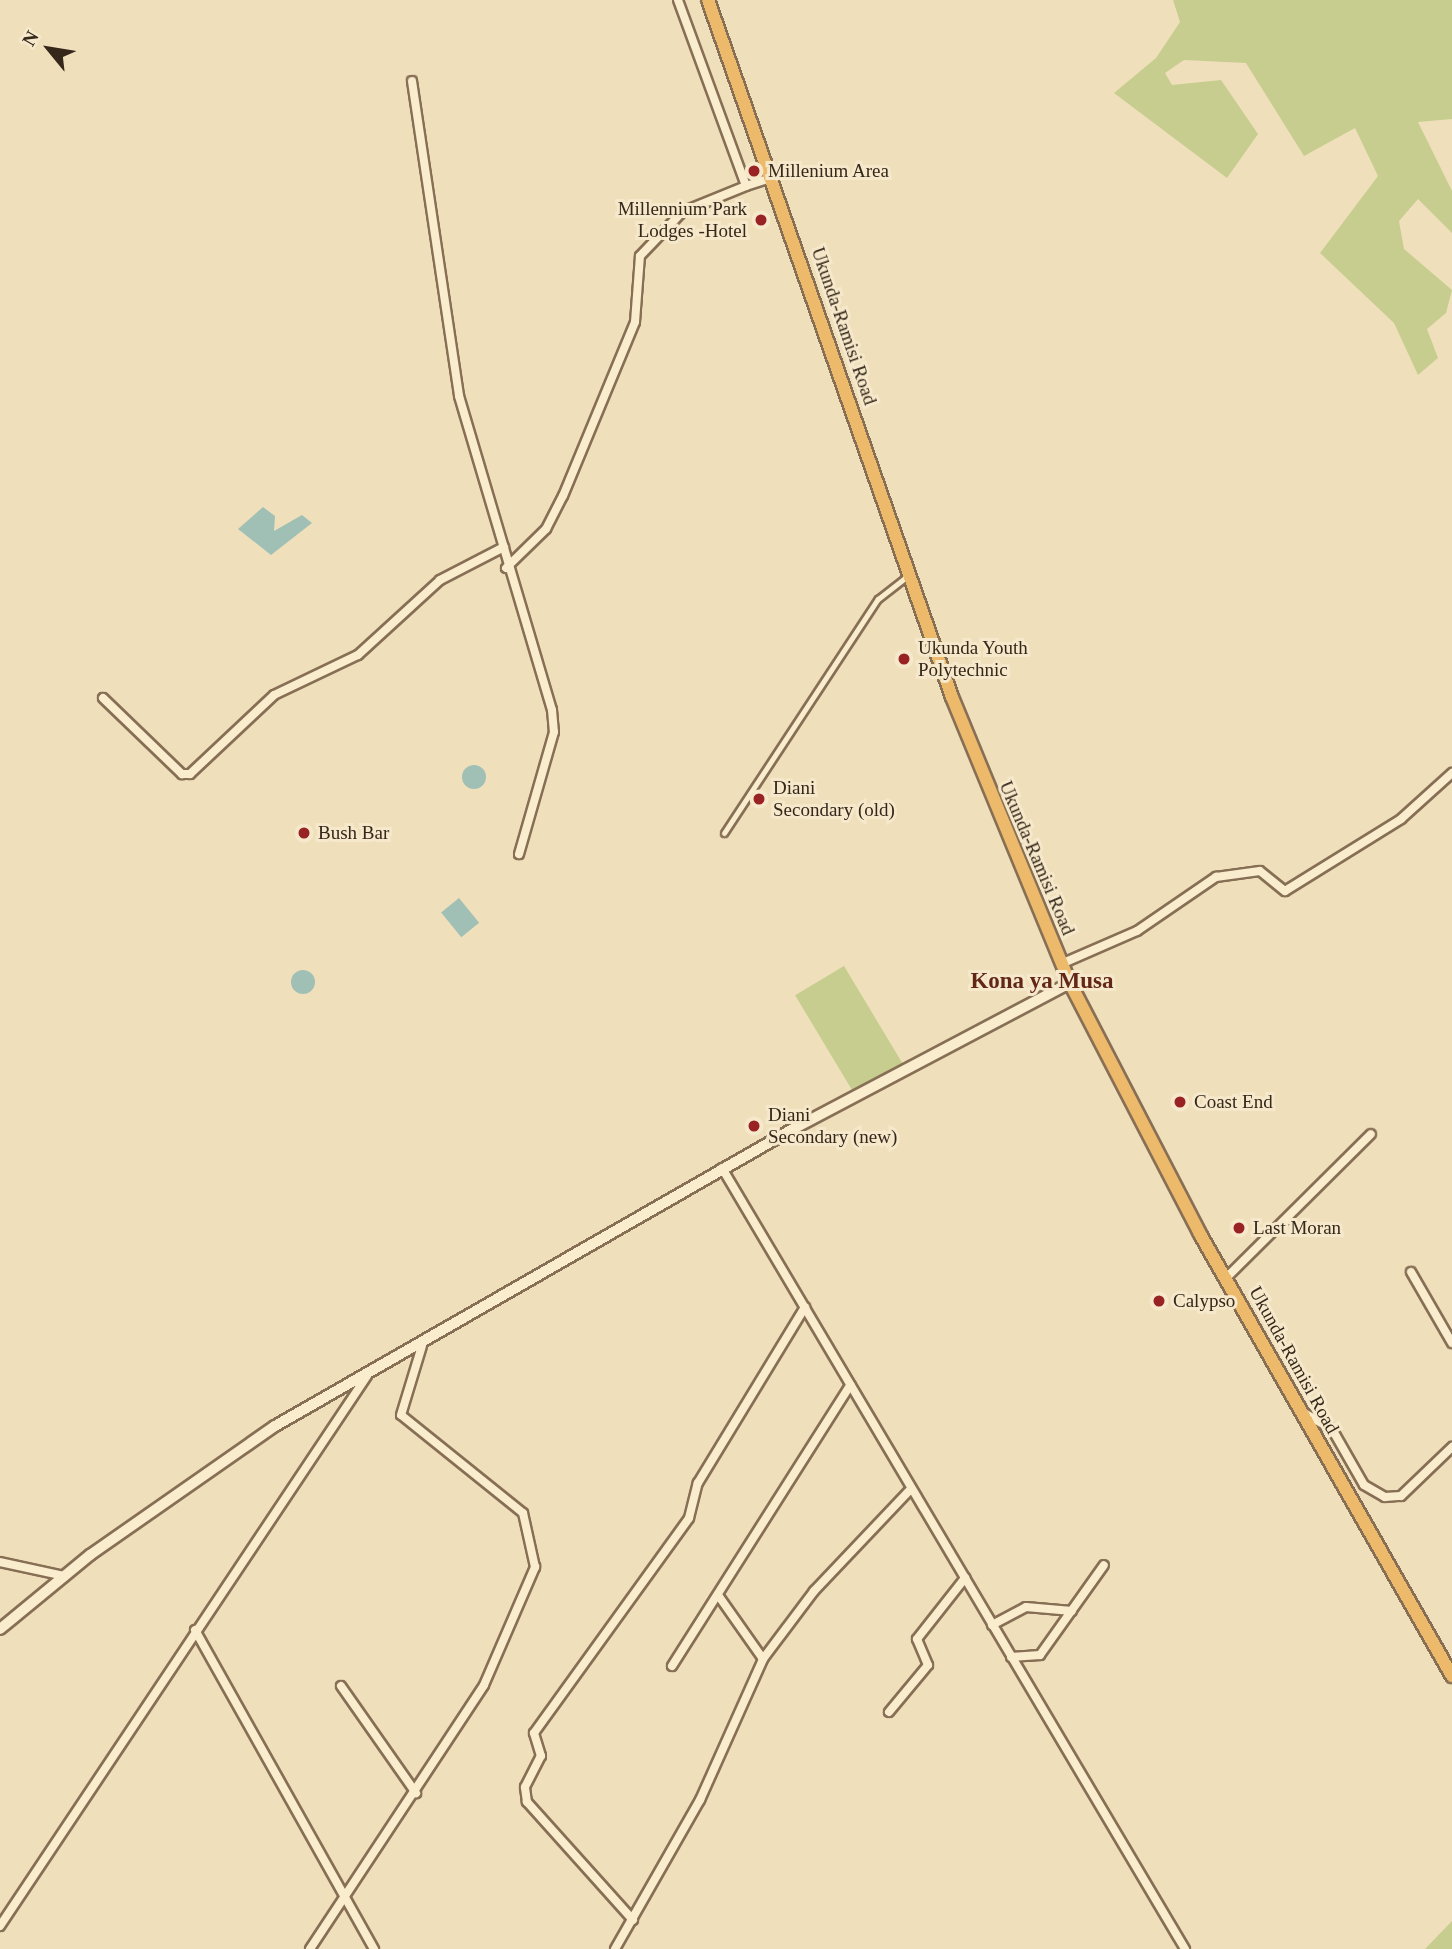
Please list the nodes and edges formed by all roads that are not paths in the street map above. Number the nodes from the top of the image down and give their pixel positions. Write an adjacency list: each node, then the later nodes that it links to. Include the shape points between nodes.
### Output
1 (677, 0): 5 (street)
2 (708, 0): 4 (highway, Ukunda-Ramisi Road)
3 (412, 81): 6 (street, via 459,397)
4 (771, 178): 5 (street); 8 (highway, Ukunda-Ramisi Road)
5 (746, 186): 7 (street, via 682,212 640,256 635,322 563,496 546,530)
6 (504, 547): 7 (street); 9 (street, via 440,580 358,655 274,695 190,774 182,774)
7 (506, 568): 12 (street, via 554,732)
8 (910, 574): 11 (street, via 878,599); 13 (highway, Ukunda-Ramisi Road, via 983,779)
9 (103, 698)
10 (1452, 773): 13 (street, via 1401,819 1285,891 1260,871 1216,877 1146,926)
11 (724, 833)
12 (519, 854)
13 (1061, 964): 14 (highway, Ukunda-Ramisi Road)
14 (1070, 983): 16 (street); 18 (highway, Ukunda-Ramisi Road)
15 (1371, 1134): 18 (street)
16 (722, 1168): 19 (street); 21 (street)
17 (1411, 1272): 20 (street)
18 (1226, 1278): 24 (highway, Ukunda-Ramisi Road)
19 (805, 1307): 23 (street); 44 (street, via 698,1483 689,1518 534,1733 541,1756 525,1787 527,1802)
20 (1452, 1343)
21 (422, 1346): 22 (street); 42 (street, via 401,1415 523,1513 535,1567 484,1685)
22 (367, 1377): 29 (street, via 275,1426); 35 (street)
23 (850, 1385): 26 (street); 31 (street)
24 (1301, 1412): 25 (street, via 1332,1429 1364,1485 1385,1497 1401,1496); 39 (highway, Ukunda-Ramisi Road)
25 (1452, 1447)
26 (909, 1491): 30 (street); 37 (street, via 814,1591)
27 (0, 1562): 29 (street)
28 (1104, 1565): 32 (street)
29 (65, 1576): 34 (street)
30 (965, 1578): 33 (street); 41 (street, via 917,1639 928,1665)
31 (718, 1595): 37 (street); 38 (street)
32 (1072, 1611): 33 (street, via 1026,1607); 36 (street, via 1040,1655)
33 (992, 1625): 36 (street)
34 (0, 1629)
35 (195, 1630): 43 (street); 45 (street)
36 (1011, 1657): 49 (street)
37 (763, 1659): 44 (street, via 700,1800)
38 (671, 1666)
39 (1452, 1676)
40 (341, 1686): 42 (street)
41 (889, 1713)
42 (416, 1793): 43 (street)
43 (344, 1894): 46 (street); 47 (street)
44 (633, 1920): 48 (street)
45 (0, 1926)
46 (310, 1949)
47 (374, 1949)
48 (615, 1949)
49 (1185, 1949)

